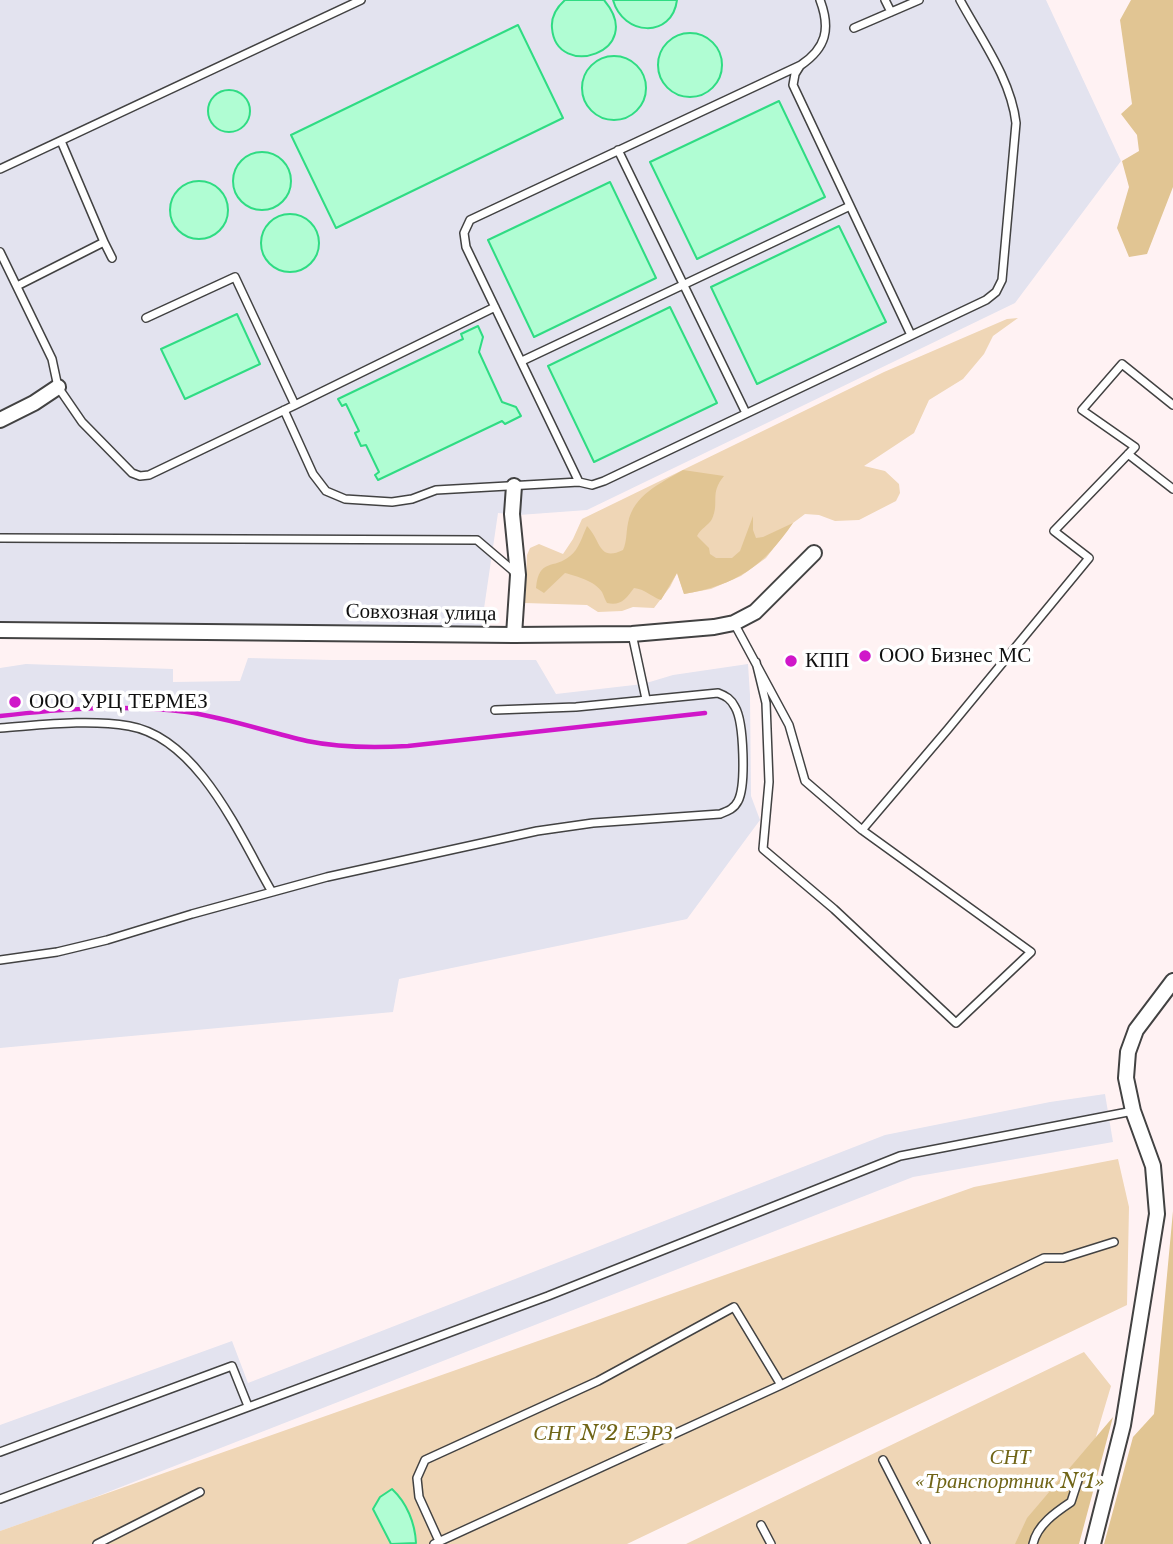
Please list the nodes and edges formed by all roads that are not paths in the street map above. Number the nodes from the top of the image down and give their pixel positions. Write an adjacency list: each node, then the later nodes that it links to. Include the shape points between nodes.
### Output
1 (361, 0): 11 (lane)
2 (820, 0): 8 (lane, via 823,44)
3 (885, 0): 6 (lane)
4 (919, 0): 6 (lane)
5 (960, 0): 22 (lane, via 1014,104 1002,280 986,300)
6 (891, 12): 7 (lane)
7 (854, 28)
8 (801, 65): 9 (lane); 10 (lane)
9 (770, 79): 10 (lane); 12 (lane)
10 (793, 85): 14 (lane)
11 (61, 141): 13 (lane); 15 (lane)
12 (618, 150): 18 (lane); 20 (lane, via 470,220 464,233 466,247)
13 (0, 169)
14 (850, 206): 18 (lane); 22 (lane)
15 (104, 242): 17 (lane); 19 (lane)
16 (0, 252): 19 (lane)
17 (112, 258)
18 (683, 285): 23 (lane); 28 (lane)
19 (17, 286): 24 (lane, via 52,359)
20 (495, 307): 23 (lane); 25 (lane)
21 (146, 318): 25 (lane, via 235,277)
22 (911, 335): 28 (lane)
23 (522, 360): 31 (lane)
24 (58, 387): 27 (lane, via 82,422 140,476); 29 (street)
25 (295, 405): 27 (lane)
26 (1173, 405): 30 (lane, via 1122,364 1082,410 1135,447)
27 (284, 410): 32 (lane, via 313,474 326,491 345,499 392,502 436,490)
28 (746, 413): 31 (lane, via 604,481 592,485)
29 (0, 420)
30 (1128, 454): 33 (lane); 45 (lane, via 1054,531 1089,558)
31 (579, 482): 32 (lane)
32 (514, 486): 36 (street)
33 (1173, 489)
34 (0, 538): 36 (lane, via 477,540)
35 (814, 553): 37 (street, Совхозная улица, via 755,612)
36 (517, 575): 40 (street)
37 (734, 623): 39 (street, Совхозная улица); 41 (lane)
38 (0, 630): 40 (street, Совхозная улица)
39 (632, 634): 40 (street, Совхозная улица); 42 (lane)
40 (514, 635)
41 (756, 662): 45 (lane, via 789,725 805,781); 45 (lane, via 766,703 769,782 763,849 956,1023 1031,952)
42 (646, 699): 43 (lane); 46 (lane, via 718,693 735,706 742,776 738,802 731,810 537,831)
43 (495, 710)
44 (0, 728): 46 (lane, via 130,726 171,745 210,784)
45 (862, 830)
46 (272, 892): 47 (lane, via 107,940)
47 (0, 960)
48 (1173, 981): 49 (street, via 1136,1030 1128,1052 1126,1078)
49 (1133, 1111): 52 (lane, via 900,1156 548,1296); 64 (street, via 1153,1166 1157,1214 1124,1425)
50 (1114, 1242): 51 (lane, via 1063,1258 1044,1258)
51 (781, 1385): 59 (lane); 59 (lane, via 734,1307 597,1381 425,1460 418,1478 419,1497)
52 (248, 1406): 53 (lane, via 232,1366); 57 (lane)
53 (0, 1452)
54 (883, 1460): 62 (lane)
55 (1080, 1474): 63 (lane, via 1071,1502 1054,1513)
56 (200, 1492): 60 (lane)
57 (0, 1499)
58 (761, 1525): 61 (lane)
59 (436, 1543)
60 (97, 1544)
61 (771, 1544)
62 (926, 1544)
63 (1033, 1544)
64 (1093, 1544)

